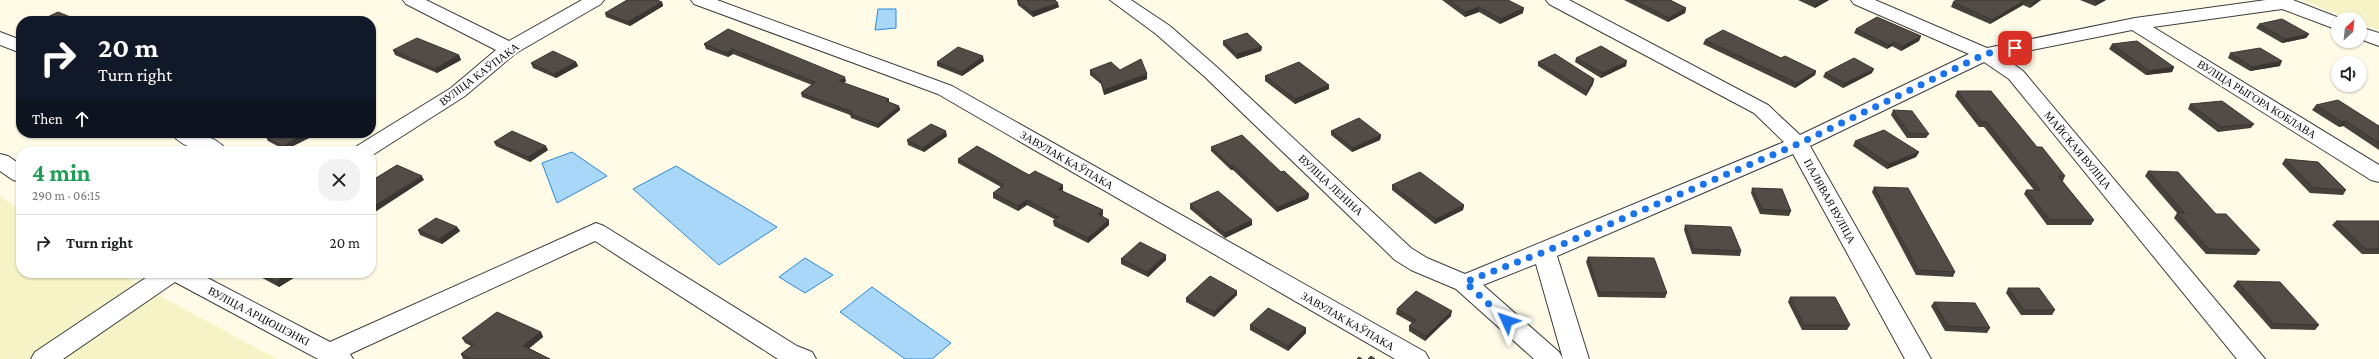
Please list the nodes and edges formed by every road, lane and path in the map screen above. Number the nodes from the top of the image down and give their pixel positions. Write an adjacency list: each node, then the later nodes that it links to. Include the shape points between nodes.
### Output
1 (412, 0): 14 (street)
2 (594, 0): 14 (street, ВУЛІЦА КАЎПАКА)
3 (700, 0): 30 (street, ЗАВУЛАК КАЎПАКА, via 945,90)
4 (1119, 0): 26 (street, ВУЛІЦА ЛЕНІНА, via 1163,30 1212,73 1403,254 1420,264)
5 (1555, 0): 17 (street, ПАЛЯВАЯ ВУЛІЦА, via 1761,109)
6 (1860, 0): 15 (street, МАЙСКАЯ ВУЛІЦА)
7 (2280, 2): 8 (street); 9 (street)
8 (2331, 21)
9 (2135, 24): 15 (street); 22 (street, ВУЛІЦА РЫГОРА КОБЛАВА)
10 (2367, 36): 12 (street)
11 (0, 38): 13 (street)
12 (2379, 40)
13 (16, 45)
14 (508, 50): 19 (street, ВУЛІЦА КАЎПАКА, via 458,92)
15 (1985, 54): 17 (street); 34 (street, МАЙСКАЯ ВУЛІЦА, via 2016,75)
16 (191, 138): 18 (street)
17 (1798, 144): 23 (street); 33 (street, ПАЛЯВАЯ ВУЛІЦА)
18 (207, 146)
19 (373, 146)
20 (0, 161): 21 (street)
21 (16, 172)
22 (2379, 175)
23 (1544, 252): 26 (street); 32 (street)
24 (163, 278): 28 (street)
25 (187, 278): 27 (street, ВУЛІЦА АРЦЮШЭНКІ)
26 (1465, 282): 31 (street, ВУЛІЦА ЛЕНІНА)
27 (335, 356): 29 (street, via 596,231 788,353)
28 (44, 359)
29 (803, 359)
30 (1416, 359)
31 (1550, 359)
32 (1576, 359)
33 (1918, 359)
34 (2252, 359)

